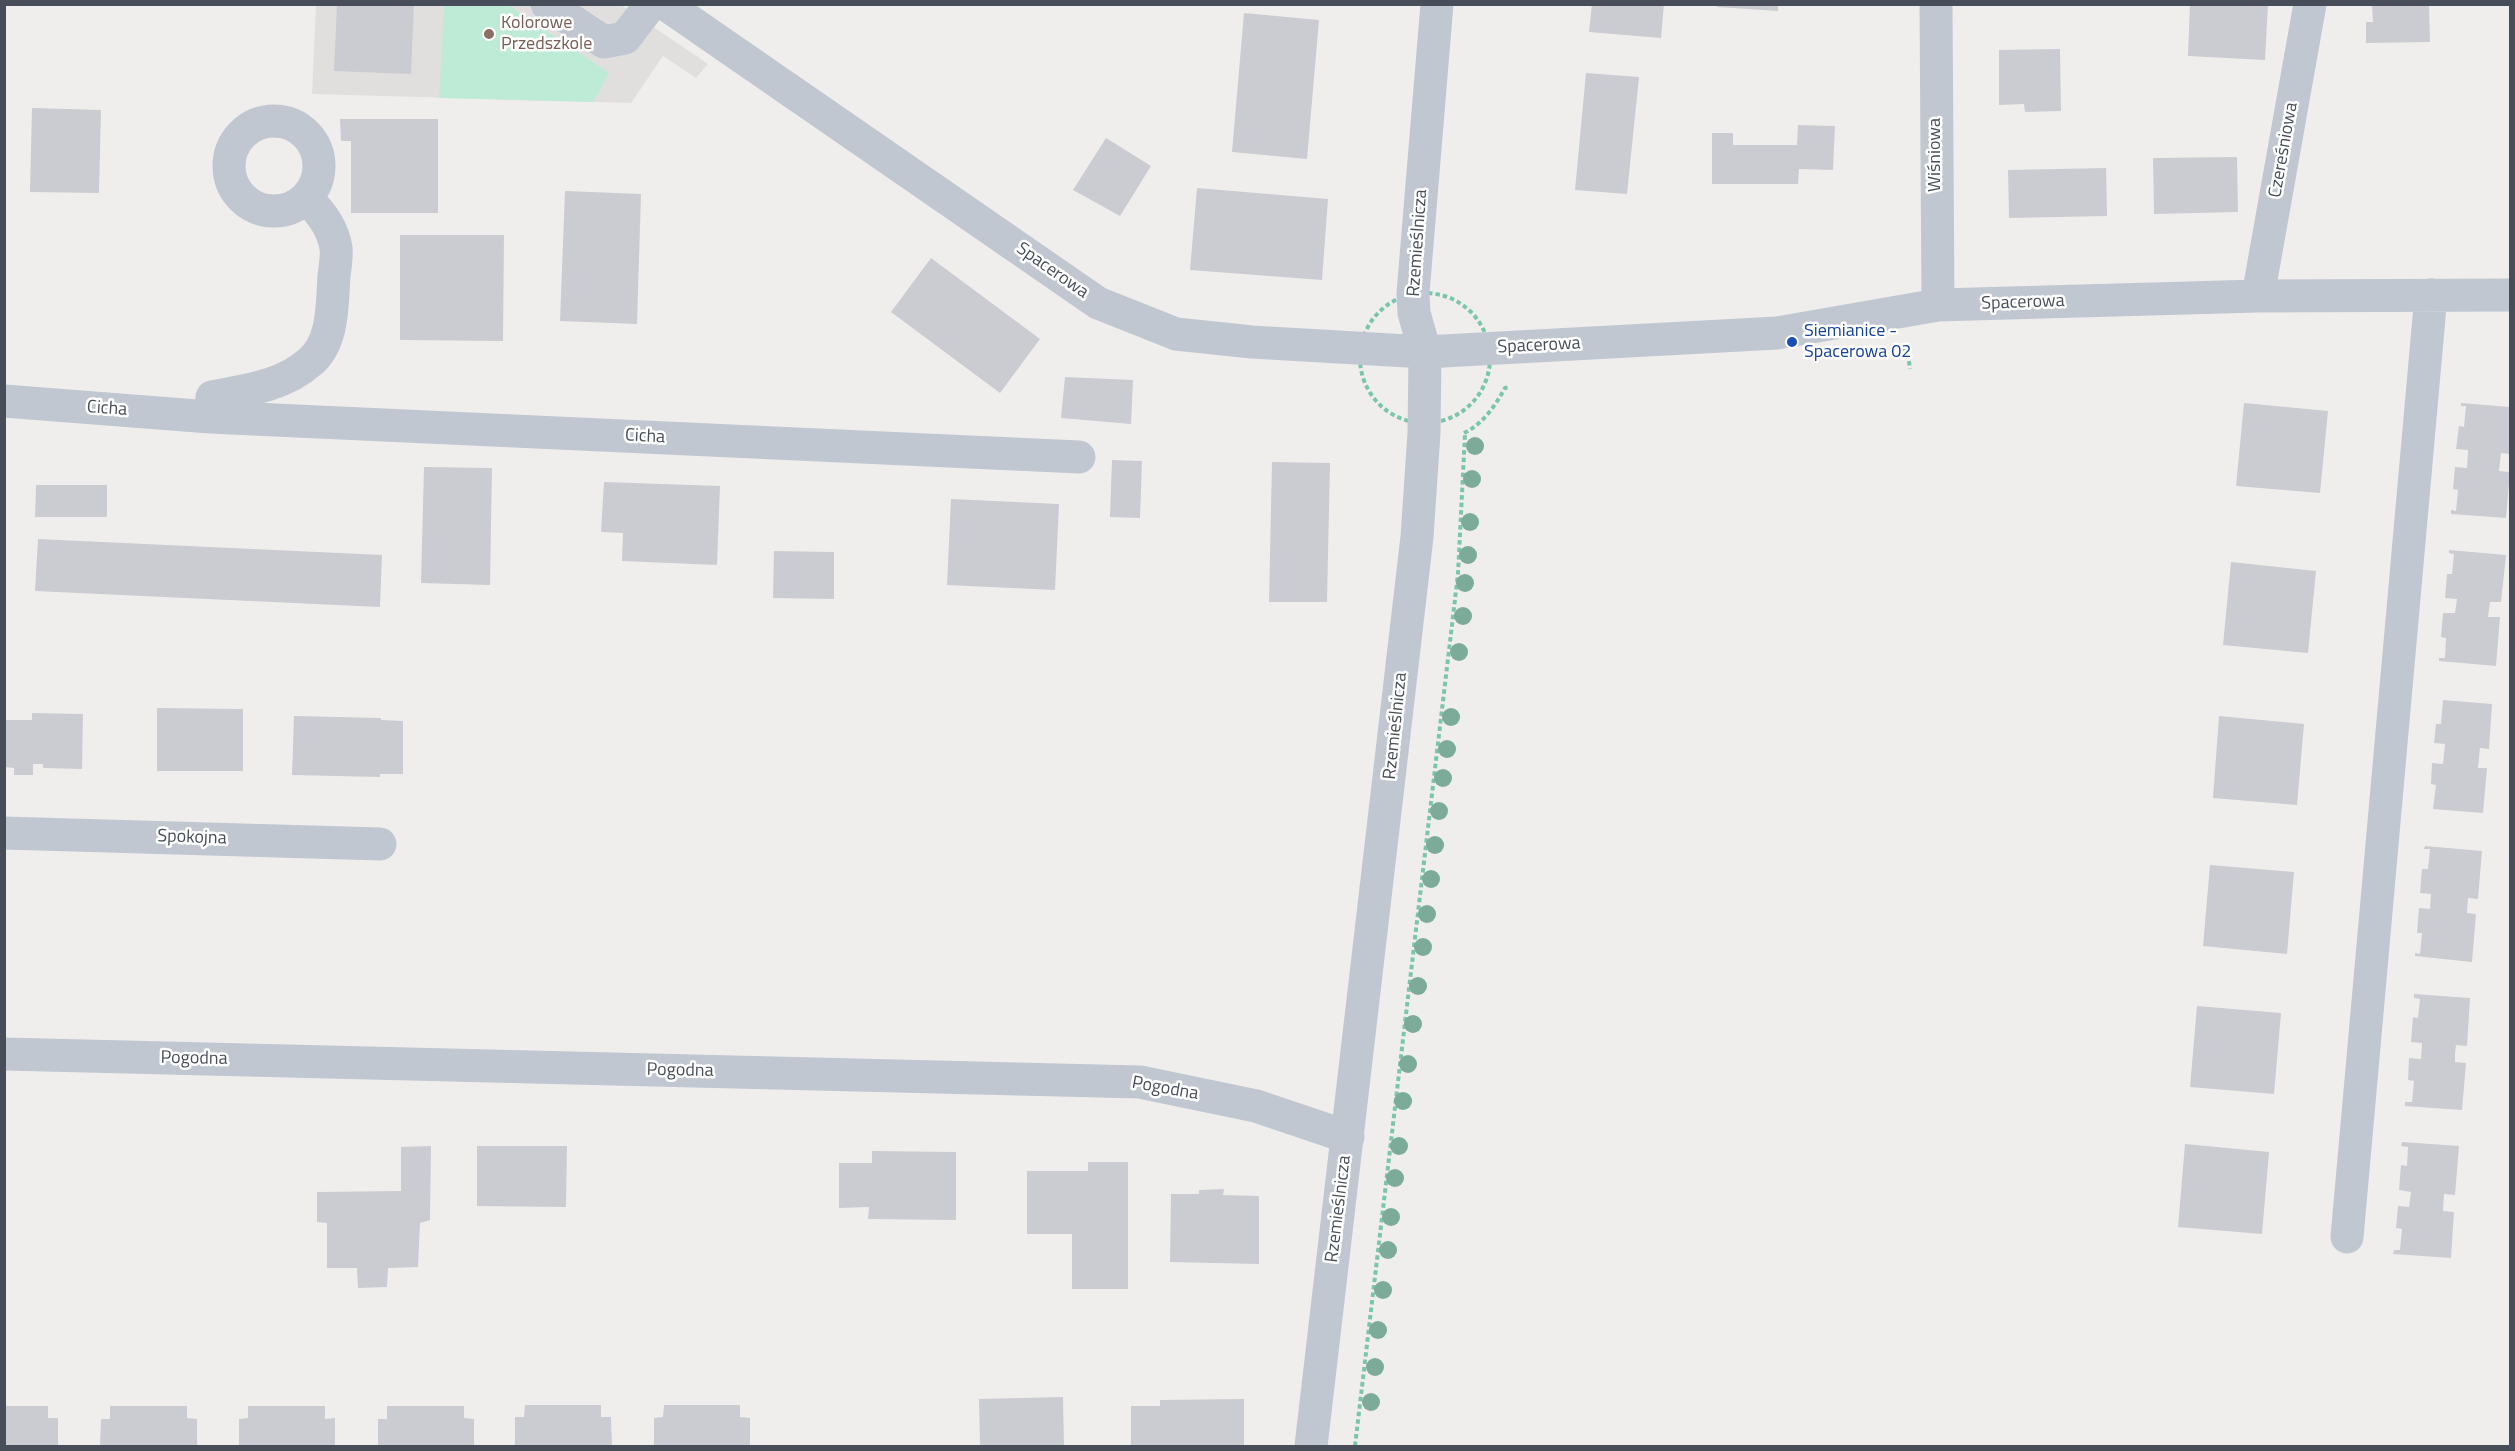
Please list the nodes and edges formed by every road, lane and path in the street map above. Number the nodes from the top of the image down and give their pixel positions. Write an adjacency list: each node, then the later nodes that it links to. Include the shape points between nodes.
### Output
1 (547, 4): 2 (street, via 604,42 625,38)
2 (651, 4)
3 (665, 4): 12 (street, Spacerowa, via 1098,303 1176,334)
4 (1437, 4): 12 (street, Rzemieślnicza, via 1413,293 1414,313)
5 (1936, 4): 11 (street, Wiśniowa)
6 (2310, 4): 10 (street, Czereśniowa)
7 (306, 198): 14 (street, via 320,210 336,249 330,322 324,343 313,360 295,374 271,384 212,397)
8 (2431, 295): 9 (street, Spacerowa); 10 (street, Spacerowa); 21 (street)
9 (2511, 295)
10 (2258, 296): 11 (street, Spacerowa)
11 (1938, 305): 12 (street, Spacerowa, via 1777,333)
12 (1425, 352): 20 (street, Rzemieślnicza, via 1417,537)
13 (4, 401): 14 (street, Cicha)
14 (210, 417): 16 (street, Cicha)
15 (1465, 434): 23 (path, via 1458,574)
16 (1080, 457)
17 (4, 833): 18 (street, Spokojna)
18 (380, 844)
19 (4, 1054): 20 (street, Pogodna, via 1140,1082 1256,1106)
20 (1348, 1137): 22 (street, Rzemieślnicza)
21 (2347, 1237)
22 (1311, 1446)
23 (1355, 1446)

